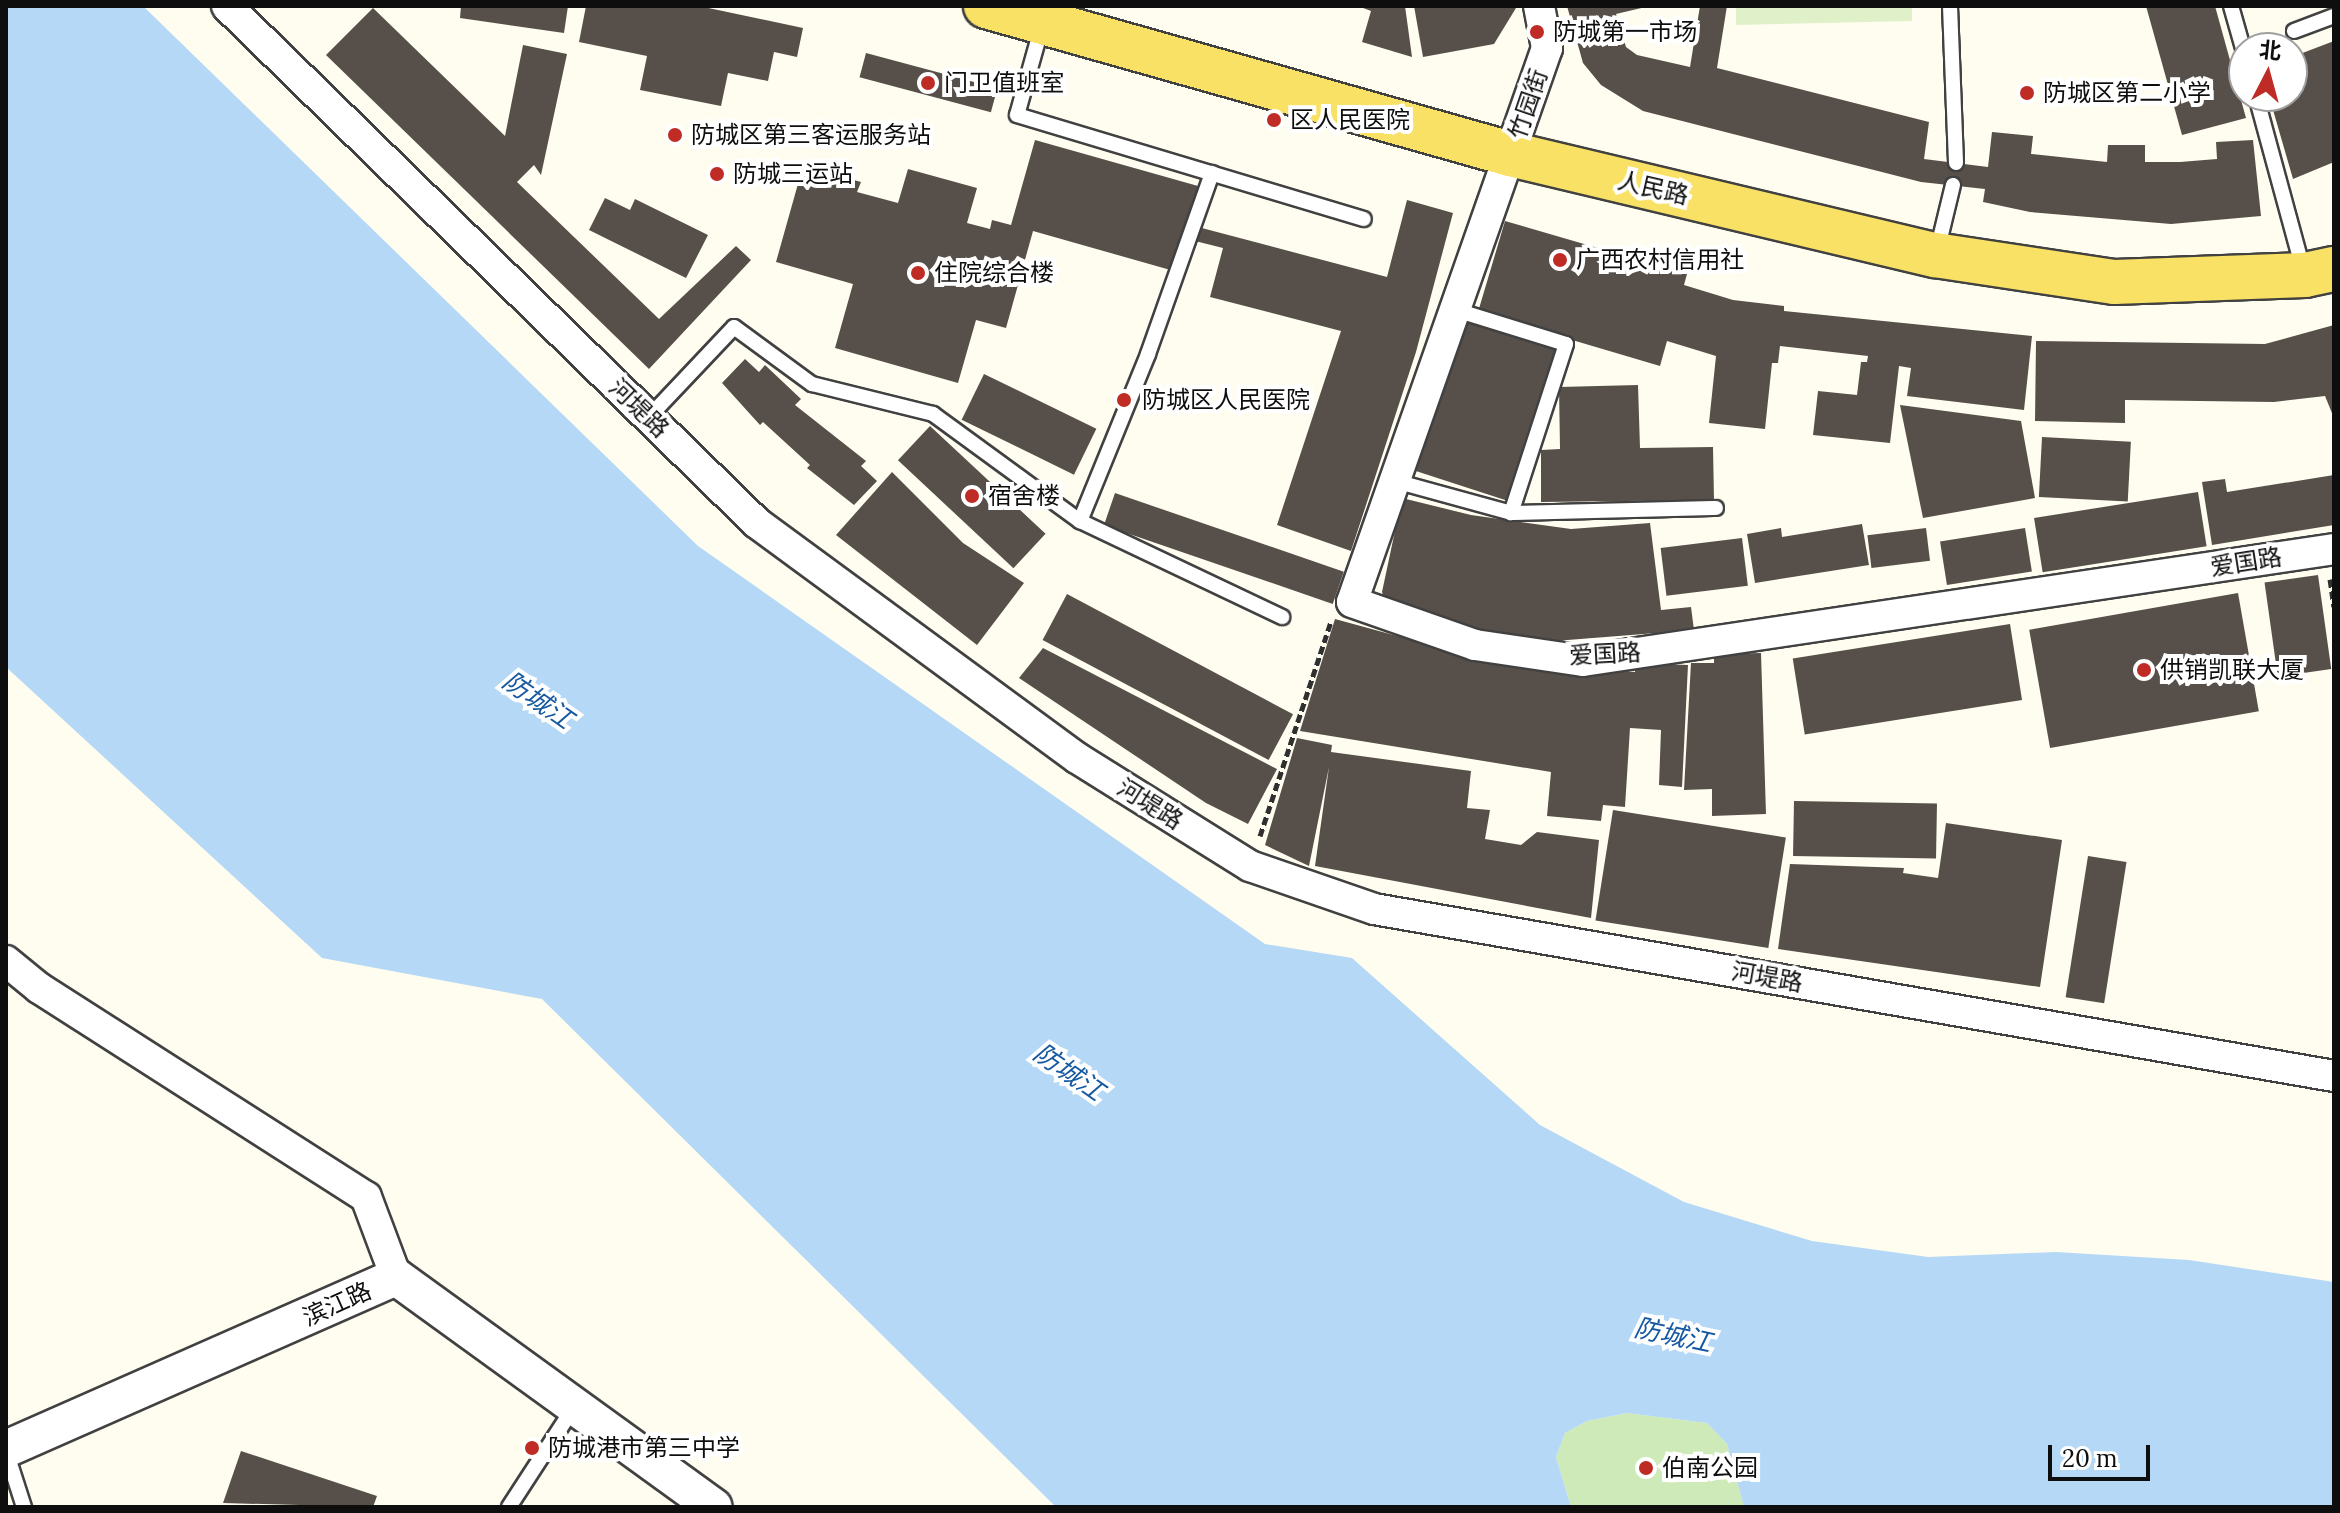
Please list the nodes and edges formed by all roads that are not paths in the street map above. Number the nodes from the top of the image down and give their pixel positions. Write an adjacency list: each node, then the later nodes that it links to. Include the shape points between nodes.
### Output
1 (227, 6): 19 (street, 河堤路)
2 (986, 6): 7 (main road, 人民路)
3 (1539, 6): 11 (street, 竹园街, via 1547,48)
4 (1950, 6): 12 (lane)
5 (2231, 6): 9 (lane)
6 (2334, 16): 8 (lane)
7 (1043, 22): 11 (main road, 人民路); 13 (lane, via 1017,115)
8 (2294, 31)
9 (2238, 32)
10 (2262, 112): 17 (lane)
11 (1510, 154): 16 (main road, 人民路); 18 (street)
12 (1956, 163)
13 (1212, 173): 15 (lane); 23 (lane, via 1148,354)
14 (1953, 185): 16 (lane)
15 (1364, 219)
16 (1935, 255): 17 (main road, 人民路, via 2114,282)
17 (2319, 272)
18 (1456, 310): 20 (street); 22 (lane, via 1566,344)
19 (648, 418): 23 (lane, via 734,327 812,384 933,414); 27 (street, 河堤路, via 757,523 1077,758 1250,866 1374,909)
20 (1395, 481): 22 (lane); 24 (street, 爱国路, via 1352,602 1475,645 1583,661)
21 (1716, 508): 22 (lane)
22 (1511, 513)
23 (1080, 521): 25 (lane)
24 (2334, 549)
25 (1282, 617)
26 (6, 961): 28 (street, via 39,988 366,1197)
27 (2334, 1076)
28 (396, 1277): 29 (street, 滨江路); 30 (street, 滨江路)
29 (576, 1403): 32 (lane); 33 (street, 滨江路)
30 (6, 1450): 31 (lane)
31 (24, 1507)
32 (509, 1507)
33 (714, 1507)

